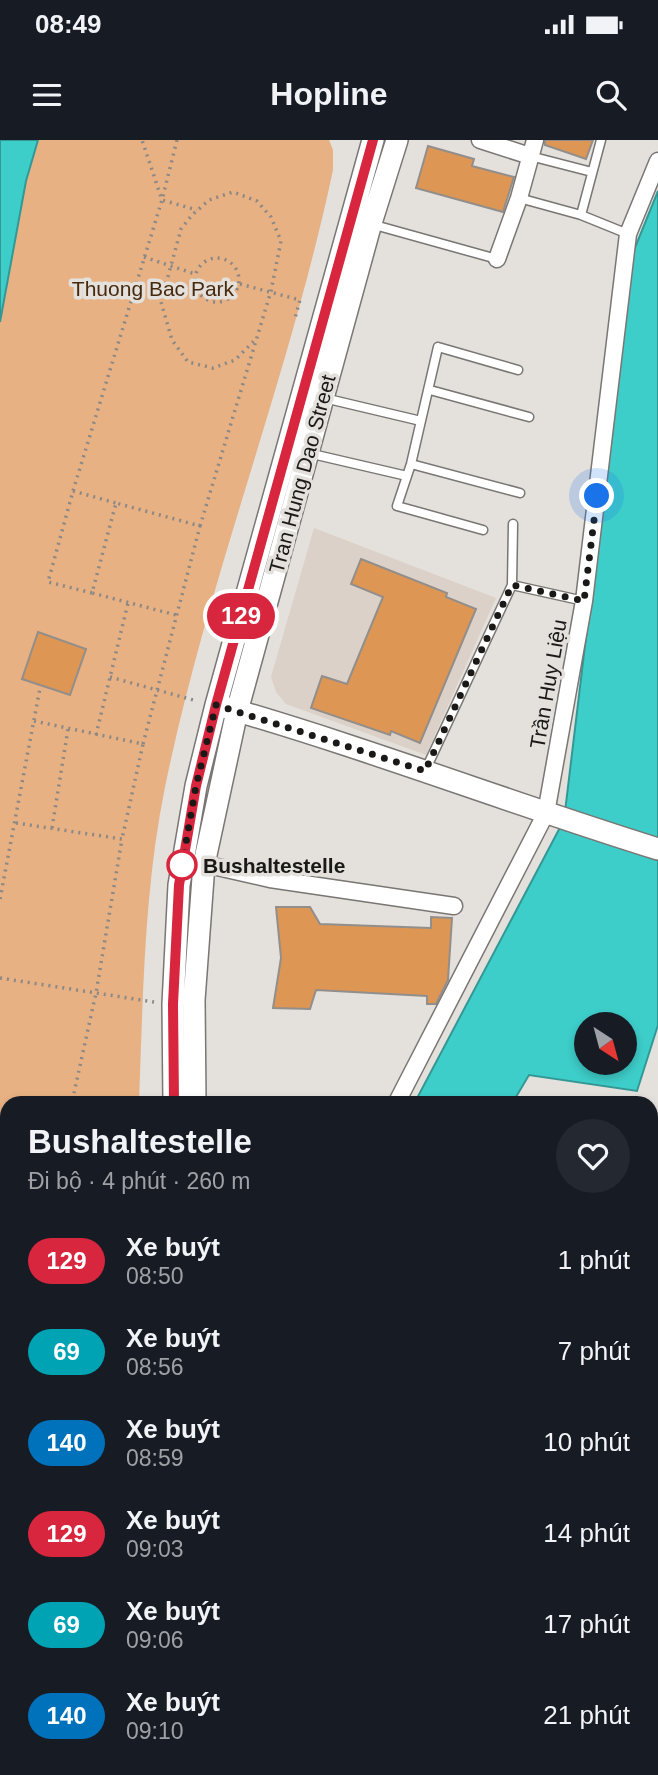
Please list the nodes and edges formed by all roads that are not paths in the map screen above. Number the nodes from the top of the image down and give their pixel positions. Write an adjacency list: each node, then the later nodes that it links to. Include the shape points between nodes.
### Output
1 (355, 140): 10 (main road)
2 (373, 140): 10 (main road, Tran Hung Dao Street)
3 (397, 140): 13 (main road, Tran Hung Dao Street)
4 (480, 140): 7 (street)
5 (536, 140): 7 (street)
6 (601, 140): 9 (lane)
7 (530, 156): 9 (lane); 11 (street)
8 (658, 161): 14 (street, Trần Huy Liệu)
9 (592, 172): 12 (lane)
10 (358, 190): 29 (main road, Tran Hung Dao Street)
11 (519, 198): 12 (lane); 15 (street)
12 (581, 215): 14 (lane)
13 (371, 223): 15 (lane); 18 (main road, Tran Hung Dao Street)
14 (628, 234): 28 (street, Trần Huy Liệu)
15 (497, 259)
16 (518, 370): 17 (lane, via 438,348)
17 (430, 390): 19 (lane); 20 (lane)
18 (324, 398): 20 (lane); 21 (main road, Tran Hung Dao Street)
19 (529, 417)
20 (421, 421): 22 (lane)
21 (308, 453): 23 (lane); 30 (main road, Tran Hung Dao Street)
22 (411, 464): 23 (lane); 24 (lane)
23 (407, 476): 26 (lane, via 397,506)
24 (520, 493)
25 (513, 524): 27 (lane)
26 (483, 530)
27 (512, 585): 28 (lane); 31 (lane)
28 (584, 601): 32 (street, Trần Huy Liệu)
29 (207, 703): 30 (main road); 36 (main road, Tran Hung Dao Street, via 179,885)
30 (237, 711): 31 (main road); 34 (main road, Tran Hung Dao Street)
31 (425, 771): 32 (main road)
32 (555, 817): 33 (main road); 38 (street, Trần Huy Liệu)
33 (658, 849)
34 (204, 864): 35 (street, via 270,879); 37 (main road, Tran Hung Dao Street, via 194,1000)
35 (454, 906)
36 (174, 1096)
37 (195, 1096)
38 (400, 1096)

